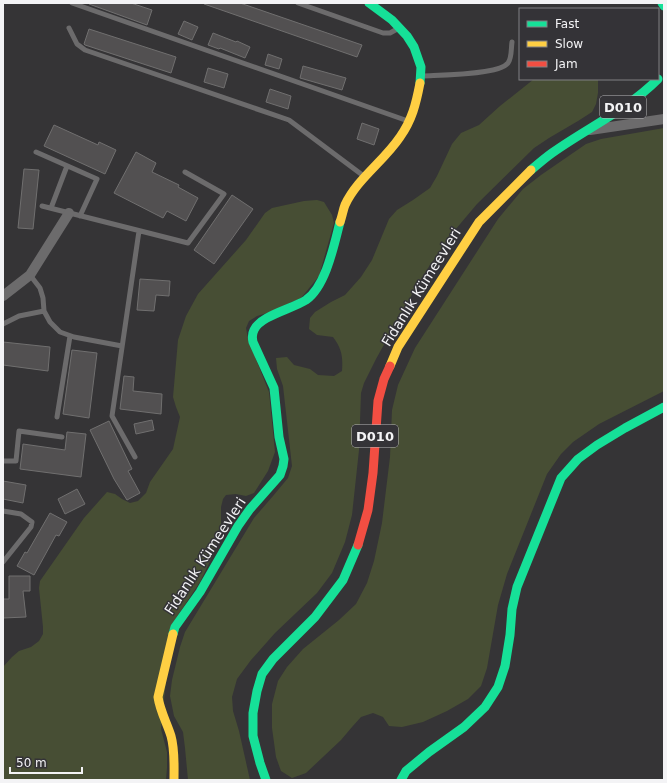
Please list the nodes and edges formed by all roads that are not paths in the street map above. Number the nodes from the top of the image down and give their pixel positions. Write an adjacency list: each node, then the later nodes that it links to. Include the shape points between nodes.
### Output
1 (72, 3): 12 (lane)
2 (298, 3): 7 (lane, via 383,33)
3 (368, 3): 7 (main road)
4 (662, 3): 5 (main road)
5 (664, 6)
6 (69, 28): 17 (lane, via 77,44 85,50 290,120)
7 (400, 28): 9 (main road, via 414,47 421,67)
8 (512, 42): 9 (lane, via 510,59 503,67 481,72)
9 (421, 76): 12 (main road, Fidanlık Kümeevleri, via 417,100)
10 (657, 80): 13 (main road, D010, via 628,104)
11 (664, 119): 13 (street)
12 (409, 122): 17 (main road, Fidanlık Kümeevleri, via 390,150)
13 (584, 131): 37 (main road, Fidanlık Kümeevleri / D010, via 530,171 478,222 398,347 384,379 378,401 368,510 357,548 343,580 315,617 273,659 262,674 253,714 253,736)
14 (36, 152): 15 (lane)
15 (67, 166): 19 (lane); 21 (lane, via 97,179)
16 (185, 172): 22 (lane, via 224,194 188,243)
17 (365, 177): 36 (main road, Fidanlık Kümeevleri, via 345,205 328,266 314,292 293,307 258,323 252,335 274,388 283,466 280,475 238,526 200,592 175,627 158,697 174,748)
18 (42, 206): 19 (lane)
19 (51, 208): 20 (lane)
20 (69, 213): 21 (lane); 23 (street)
21 (80, 216): 22 (lane)
22 (139, 230): 28 (lane)
23 (30, 275): 24 (street); 25 (lane, via 40,288)
24 (3, 296)
25 (44, 310): 26 (lane, via 19,316); 27 (lane, via 50,322 60,332)
26 (3, 324)
27 (70, 336): 28 (lane); 30 (lane)
28 (122, 346): 32 (lane, via 112,416)
29 (664, 406): 38 (main road, via 597,445 578,459 561,478 517,587 510,635 498,687 485,707 464,727 406,771)
30 (57, 417)
31 (62, 437): 33 (lane, via 19,431 16,461)
32 (135, 457)
33 (3, 461)
34 (3, 511): 35 (lane, via 21,514 32,522 31,527)
35 (3, 562)
36 (174, 780)
37 (266, 780)
38 (401, 780)

